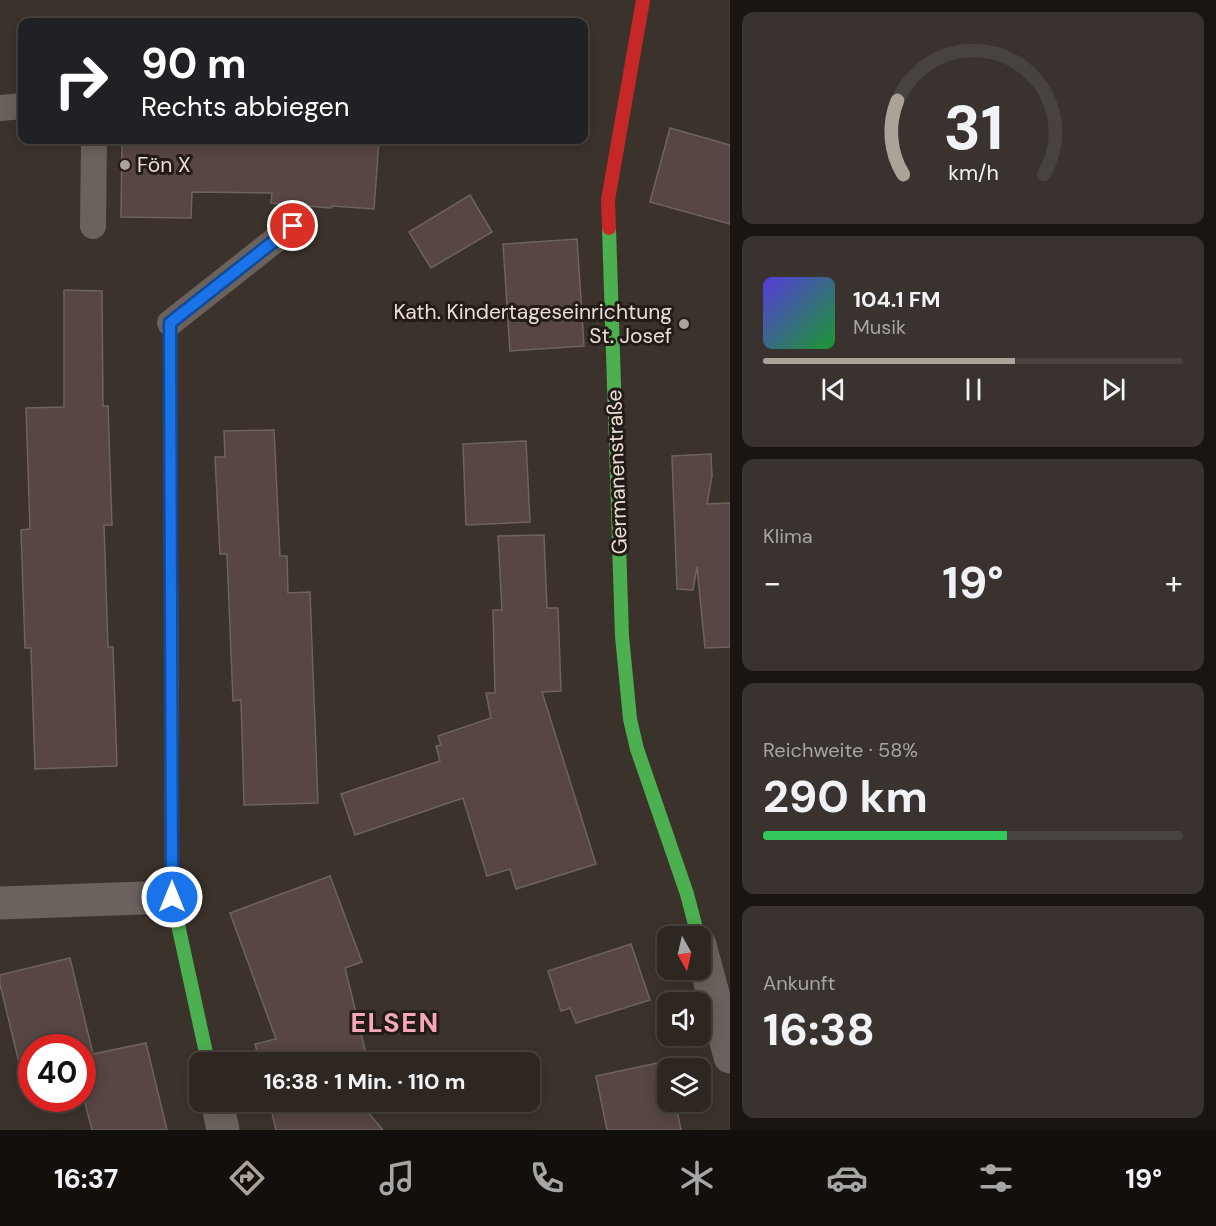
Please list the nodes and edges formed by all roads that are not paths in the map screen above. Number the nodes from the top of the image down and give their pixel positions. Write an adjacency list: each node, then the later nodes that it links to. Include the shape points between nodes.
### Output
1 (642, 0): 10 (street, Germanenstraße, via 609,200 622,636 636,749)
2 (18, 106): 3 (lane)
3 (0, 108)
4 (94, 144): 5 (lane)
5 (93, 226)
6 (293, 226): 7 (lane)
7 (170, 323): 8 (street)
8 (172, 897): 9 (street); 12 (street)
9 (0, 903)
10 (695, 926)
11 (709, 980): 13 (street)
12 (206, 1052)
13 (730, 1057)
14 (219, 1112): 15 (street)
15 (223, 1130)

